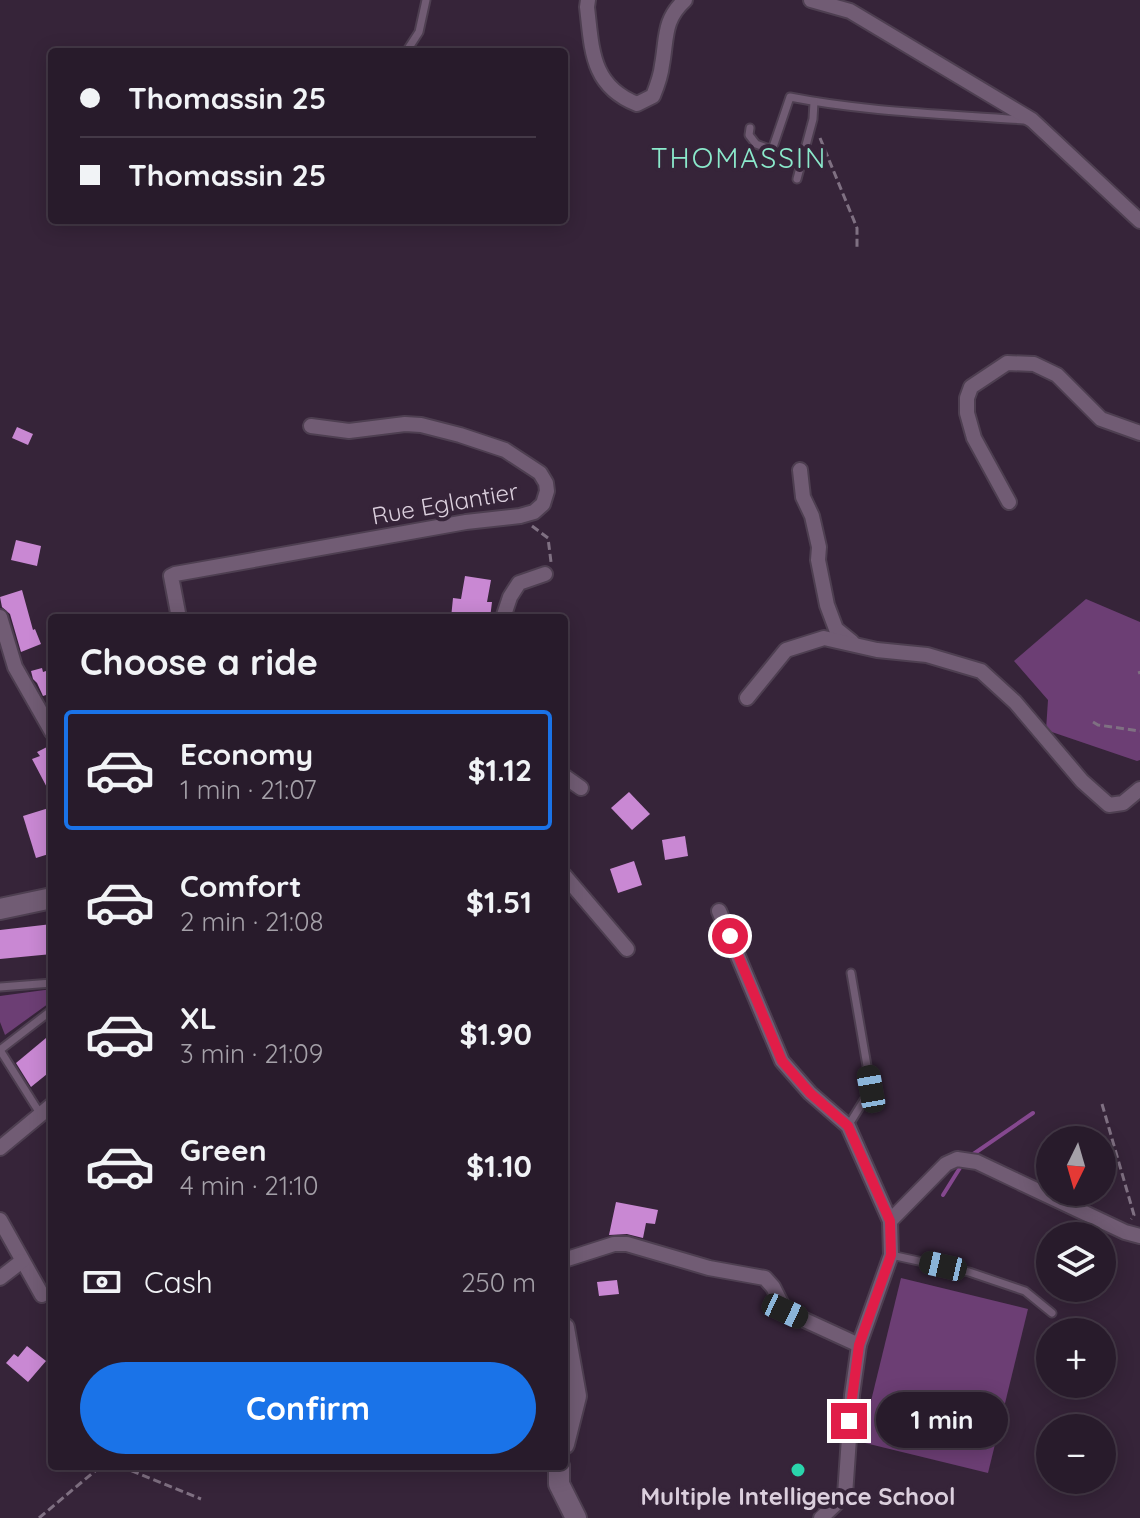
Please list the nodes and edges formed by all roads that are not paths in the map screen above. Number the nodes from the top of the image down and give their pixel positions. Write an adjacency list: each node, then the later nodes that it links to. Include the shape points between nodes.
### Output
1 (426, 0): 5 (lane, via 419,32)
2 (588, 0): 3 (street, via 594,61 603,80 637,104 653,96 666,29)
3 (685, 0)
4 (811, 0): 7 (street, via 850,11)
5 (409, 48)
6 (814, 102): 7 (lane); 8 (lane, via 790,97 772,150 756,144); 9 (lane)
7 (1032, 120): 10 (street)
8 (750, 128)
9 (797, 179)
10 (1140, 221)
11 (311, 426): 16 (street, Rue Eglantier, via 349,431 405,424 460,435 505,450 540,473 547,491 543,504 520,516 175,574 171,576)
12 (1140, 433): 14 (street, via 1101,419 1057,375 1034,364 1007,363 971,387 967,413 974,438)
13 (800, 470): 19 (street, via 827,605 836,629)
14 (1009, 502)
15 (545, 574): 17 (street, via 519,583)
16 (178, 614)
17 (504, 614)
18 (0, 617): 21 (street, via 15,667)
19 (855, 645): 20 (street, via 824,638 786,650); 24 (street, via 927,655 981,671 1109,805 1123,803)
20 (747, 698)
21 (48, 725)
22 (568, 779): 23 (street)
23 (581, 788)
24 (1140, 789)
25 (568, 880): 29 (street)
26 (48, 899): 27 (street)
27 (0, 909)
28 (719, 911): 36 (street, via 782,1061)
29 (627, 949)
30 (851, 973): 36 (lane, via 871,1089)
31 (48, 983): 32 (lane)
32 (0, 987)
33 (48, 1013): 34 (lane)
34 (0, 1050): 35 (lane)
35 (46, 1110): 37 (street)
36 (848, 1126): 39 (street)
37 (0, 1148)
38 (0, 1220): 43 (street)
39 (890, 1221): 40 (street, via 957,1159 977,1162); 41 (street)
40 (1140, 1236)
41 (891, 1255): 46 (lane, via 1025,1291); 47 (street)
42 (568, 1259): 47 (street, via 627,1244 765,1278 785,1311)
43 (22, 1261): 44 (street); 45 (street)
44 (0, 1278)
45 (42, 1295)
46 (1052, 1313)
47 (859, 1345): 52 (street, via 845,1495)
48 (568, 1351): 49 (street, via 576,1396)
49 (568, 1428)
50 (559, 1470): 51 (street, via 559,1484)
51 (576, 1518)
52 (821, 1518)

